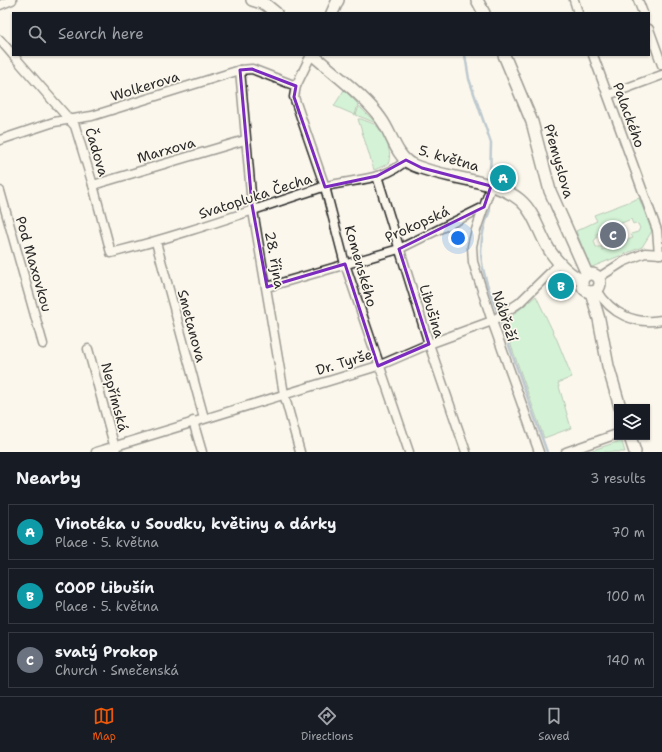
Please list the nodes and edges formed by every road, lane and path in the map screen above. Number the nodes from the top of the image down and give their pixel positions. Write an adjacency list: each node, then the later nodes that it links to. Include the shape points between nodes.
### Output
1 (12, 0): 7 (street)
2 (252, 0): 8 (street, via 265,4)
3 (338, 0): 9 (street)
4 (477, 0): 10 (street)
5 (574, 0): 11 (street)
6 (638, 0): 12 (street)
7 (0, 5)
8 (275, 12)
9 (332, 12)
10 (483, 12)
11 (578, 12)
12 (643, 12)
13 (650, 32): 21 (street)
14 (0, 40): 15 (street, Čadova)
15 (12, 54)
16 (14, 56): 26 (street, Čadova)
17 (311, 56): 24 (street)
18 (313, 56): 29 (street, 5. května, via 376,112)
19 (504, 56): 43 (street, Přemyslova, via 532,122 550,191)
20 (593, 56): 25 (street, Palackého)
21 (662, 65)
22 (240, 70): 24 (street, Wolkerova, via 252,69); 26 (street, Wolkerova, via 92,116); 28 (street, 28. října)
23 (662, 75): 25 (street)
24 (296, 86): 33 (street, Komenského, via 294,97)
25 (608, 95): 40 (street, Palackého, via 657,230)
26 (70, 119): 27 (street, Wolkerova); 31 (street, Čadova, via 75,126)
27 (0, 140)
28 (245, 140): 31 (street, Marxova); 36 (street, 28. října)
29 (406, 160): 30 (street, Svatopluka Čecha, via 394,169); 32 (street, 5. května, via 422,168)
30 (377, 176): 33 (street, Svatopluka Čecha); 38 (street, Libušina)
31 (93, 185): 39 (street, Čadova)
32 (491, 186): 35 (street, Nábřeží); 41 (street, 5. května, via 518,198 524,204 546,246)
33 (325, 187): 36 (street, Svatopluka Čecha); 42 (street, Komenského)
34 (0, 191): 49 (street, Pod Maxovkou)
35 (484, 207): 38 (street, Prokopská); 48 (street, Nábřeží, via 472,246 473,262)
36 (254, 212): 37 (street, Svatopluka Čecha); 45 (street, 28. října)
37 (156, 242): 39 (street, Svatopluka Čecha); 55 (street, Smetanova)
38 (399, 249): 42 (street, Prokopská); 50 (street, Libušina)
39 (111, 253)
40 (660, 254): 44 (street, via 645,253)
41 (560, 263): 43 (street, 5. května, via 573,276); 48 (street, Dr. Tyrše, via 519,303)
42 (345, 264): 45 (street, Prokopská); 52 (street, Komenského)
43 (584, 277): 44 (street, via 593,274); 46 (street, Přemyslova, via 584,290)
44 (598, 278): 46 (street, Přemyslova, via 600,284)
45 (267, 287): 53 (street, 28. října)
46 (594, 291): 47 (street, via 618,313 636,321); 54 (street, Přemyslova, via 608,366)
47 (662, 320)
48 (492, 321): 50 (street, Dr. Tyrše); 65 (street, Nábřeží)
49 (43, 344)
50 (429, 344): 52 (street, Dr. Tyrše); 64 (street, Libušina)
51 (88, 349): 59 (street, Nepřímská)
52 (378, 366): 53 (street, Dr. Tyrše); 63 (street, Komenského)
53 (284, 394): 55 (street, Dr. Tyrše); 62 (street, 28. října)
54 (619, 404)
55 (204, 418): 56 (street, Dr. Tyrše)
56 (194, 421): 59 (street, Dr. Tyrše); 61 (street)
57 (614, 435): 66 (street)
58 (631, 440): 67 (street)
59 (116, 449): 60 (street, Dr. Tyrše)
60 (96, 452)
61 (202, 452)
62 (300, 452)
63 (409, 452)
64 (466, 452)
65 (539, 452)
66 (566, 452)
67 (635, 452)

